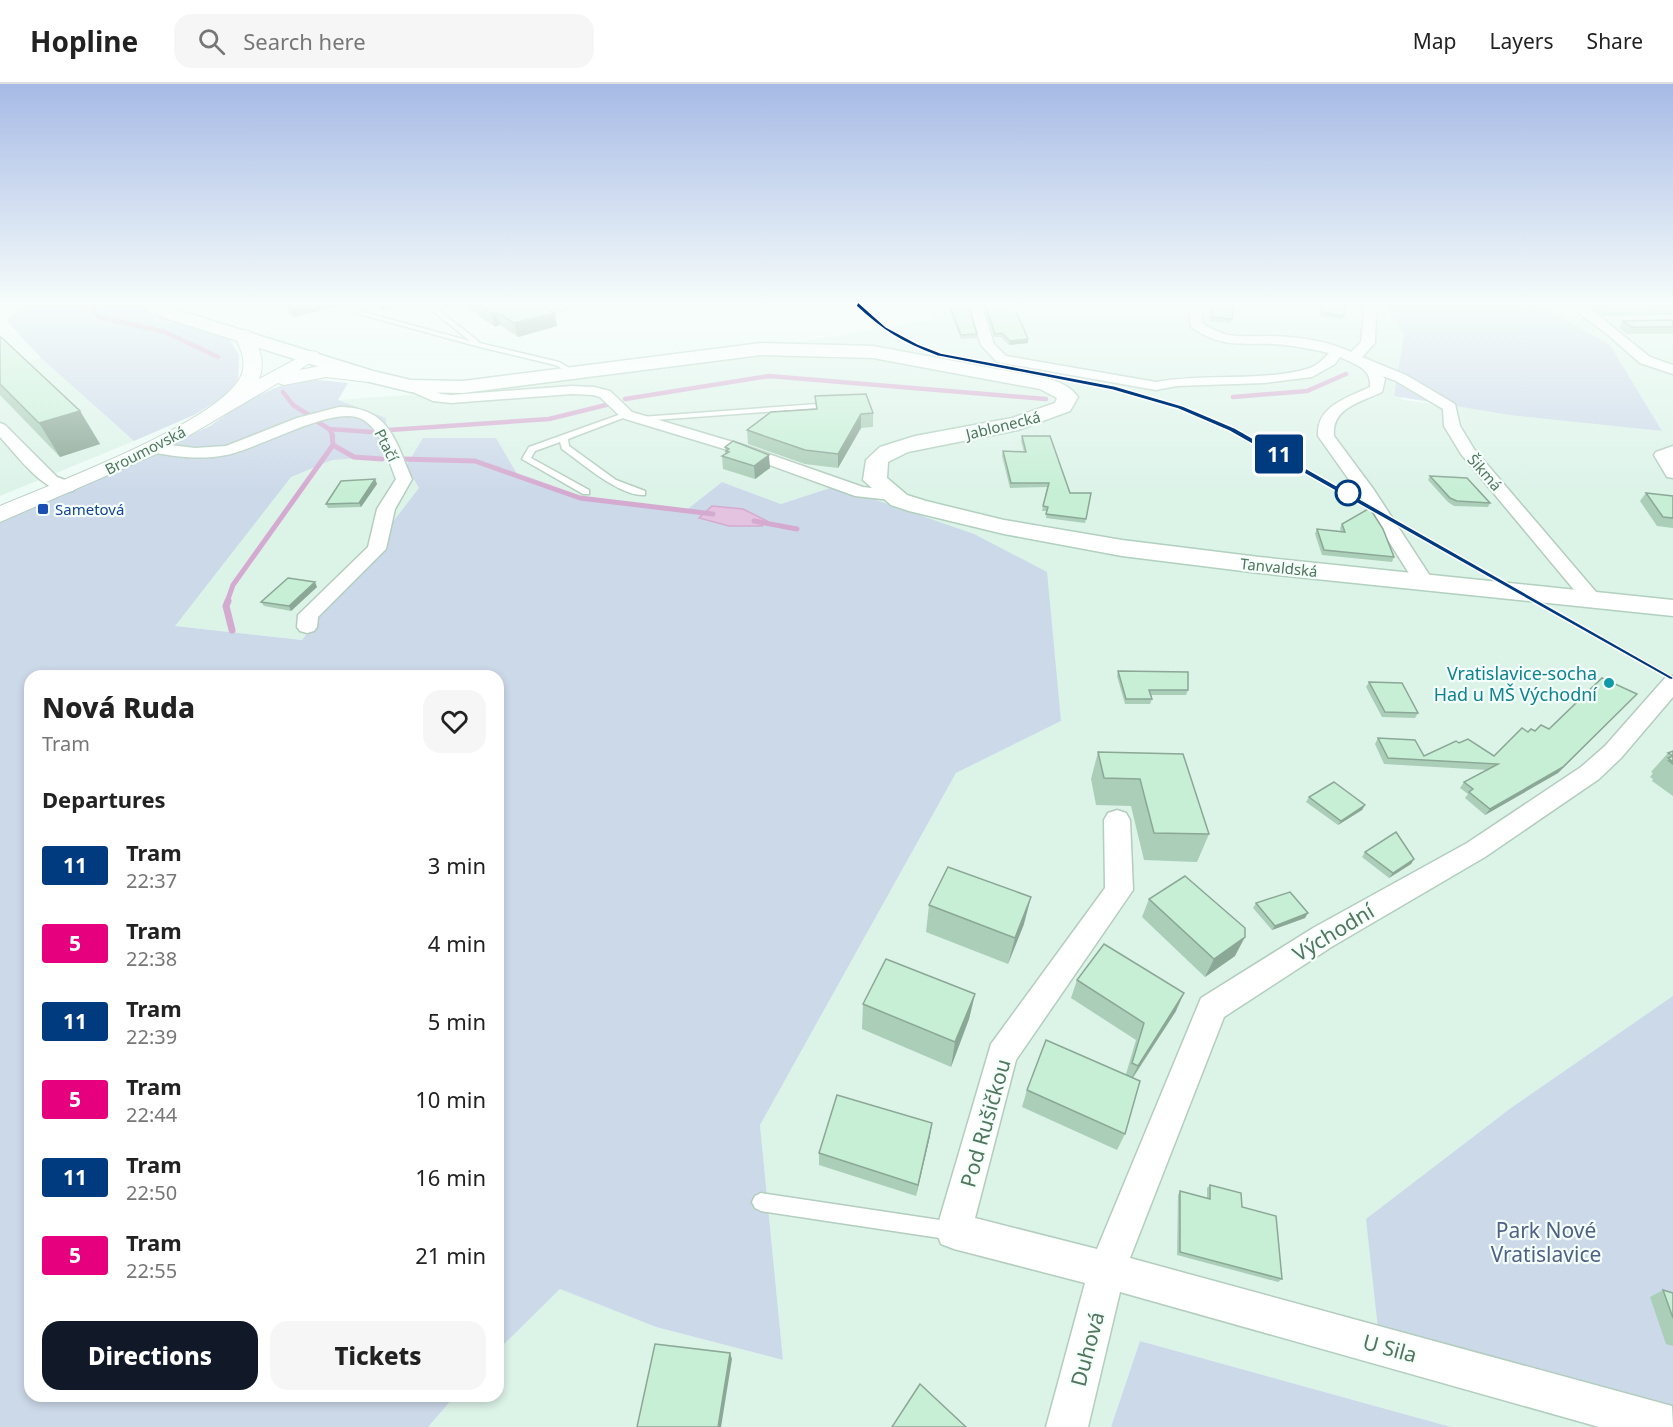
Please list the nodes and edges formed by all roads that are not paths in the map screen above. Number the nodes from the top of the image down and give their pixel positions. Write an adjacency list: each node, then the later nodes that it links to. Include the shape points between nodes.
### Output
1 (1370, 366): 29 (street, via 1378,379 1377,389 1339,407 1328,417 1326,436)
2 (255, 367): 14 (street)
3 (287, 367): 14 (street, Broumovská)
4 (341, 367): 13 (main road, Jablonecká)
5 (563, 367): 12 (lane)
6 (623, 367): 12 (main road, Jablonecká)
7 (952, 367): 27 (main road, Jablonecká, via 1045,384 1068,397 1063,407 1024,421 889,451 879,458 875,480)
8 (1045, 367): 9 (street, via 1148,385 1265,380 1312,373)
9 (1321, 367)
10 (1372, 367): 30 (street, Šikmá, via 1401,378 1450,407 1452,426 1467,451)
11 (1652, 367): 15 (street)
12 (574, 373): 16 (main road, Jablonecká, via 463,387)
13 (368, 376): 14 (street, Broumovská, via 319,372); 16 (main road, Jablonecká)
14 (257, 380): 21 (street, Broumovská, via 222,409)
15 (1673, 385)
16 (411, 386): 18 (street, Jablonecká, via 438,398 451,399 587,390 605,394)
17 (837, 405): 18 (lane)
18 (634, 417): 20 (lane); 27 (street, Jablonecká, via 861,492)
19 (0, 428): 24 (street, via 51,481)
20 (564, 438): 25 (lane, via 532,449 526,459); 26 (lane, via 565,447 613,482)
21 (154, 448): 24 (street, Broumovská); 32 (street, Ptačí, via 194,454 235,449 343,411 360,412 380,428 404,479 386,509 376,549 308,615)
22 (1673, 451): 23 (street, via 1662,455)
23 (1673, 473)
24 (66, 487): 28 (street, Broumovská)
25 (586, 492)
26 (642, 493)
27 (891, 495): 29 (main road, Tanvaldská, via 908,504 971,519 1122,548)
28 (0, 515)
29 (1424, 582): 30 (main road, Tanvaldská)
30 (1592, 598): 31 (main road, Tanvaldská)
31 (1673, 608)
32 (307, 627)
33 (1673, 683): 37 (street, Východní, via 1590,773 1476,850 1323,936 1212,1008)
34 (1117, 820): 36 (street, Pod Rušičkou, via 1119,890 1002,1054)
35 (760, 1202): 36 (lane)
36 (954, 1231): 37 (street)
37 (1107, 1270): 38 (street, Duhová); 39 (street, U Sila)
38 (1067, 1427)
39 (1672, 1427)

